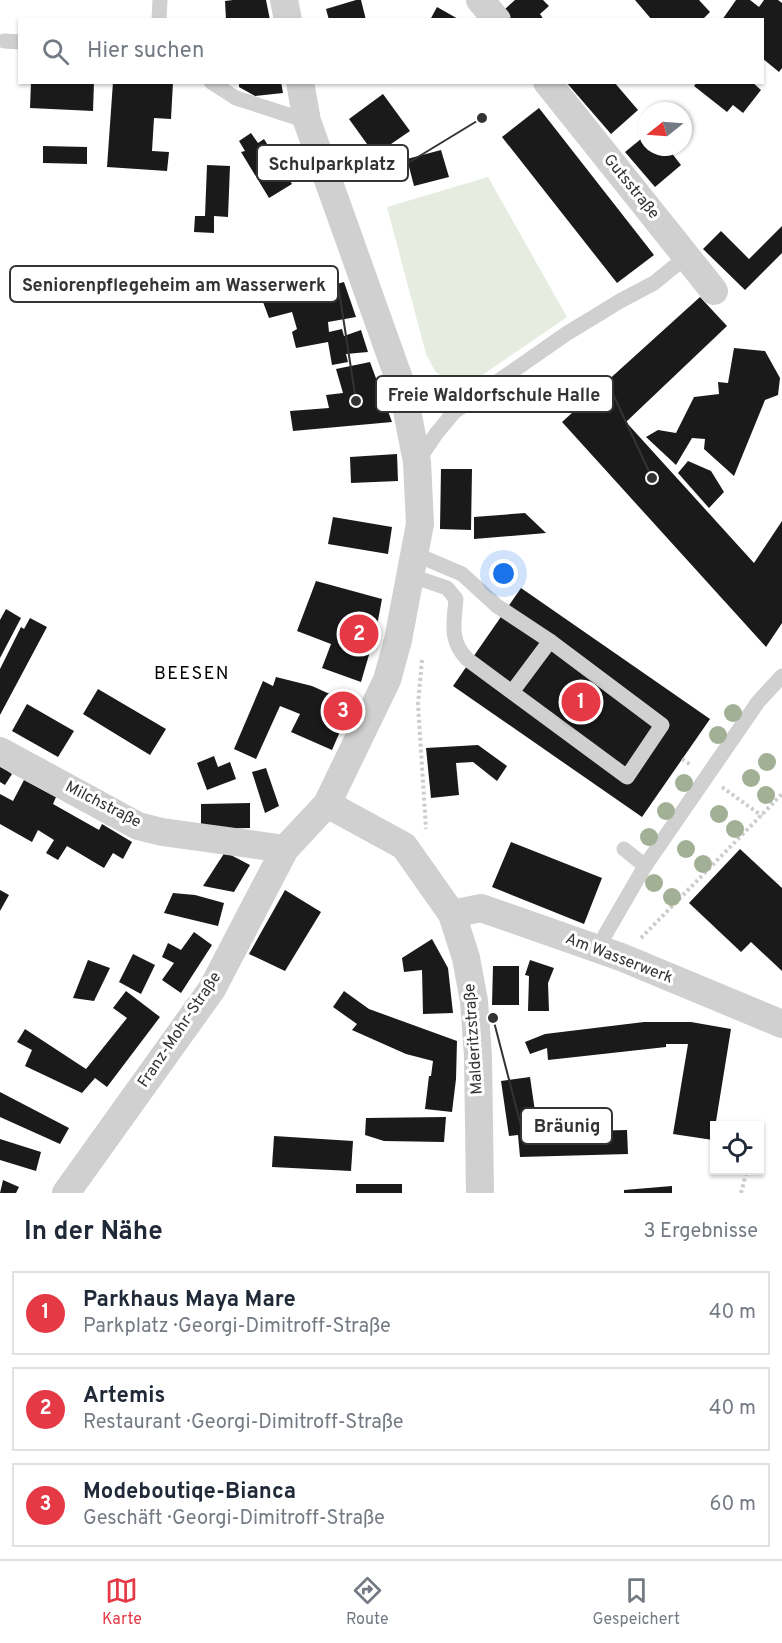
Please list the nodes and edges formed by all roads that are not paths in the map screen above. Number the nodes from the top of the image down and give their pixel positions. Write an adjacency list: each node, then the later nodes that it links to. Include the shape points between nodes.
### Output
1 (160, 0): 4 (lane)
2 (284, 0): 5 (street)
3 (480, 0): 6 (street)
4 (159, 18)
5 (288, 18)
6 (495, 18)
7 (214, 84): 10 (lane, via 236,98)
8 (300, 84): 10 (street, Franz-Mohr-Straße)
9 (549, 84): 11 (street, Gutsstraße)
10 (307, 121): 13 (street, Franz-Mohr-Straße, via 403,390)
11 (686, 257): 12 (street, Gutsstraße); 13 (lane, via 654,283 566,334 454,412)
12 (714, 291)
13 (417, 462): 14 (street, Franz-Mohr-Straße, via 420,524)
14 (413, 565): 15 (lane, via 462,574 496,606); 17 (lane, via 447,588 456,599 454,636 458,650); 19 (street, Franz-Mohr-Straße, via 387,680)
15 (550, 641): 17 (lane); 17 (lane, via 662,725 627,777)
16 (782, 676): 22 (lane, via 758,702)
17 (512, 692)
18 (0, 751): 20 (street, Milchstraße, via 138,826)
19 (327, 804): 20 (street, Franz-Mohr-Straße); 23 (street, Malderitzstraße, via 404,846)
20 (285, 849): 26 (street, Franz-Mohr-Straße, via 212,989)
21 (624, 849): 22 (lane)
22 (645, 866): 24 (lane)
23 (452, 914): 24 (street, Am Wasserwerk, via 481,909); 27 (street, Malderitzstraße, via 466,958 476,1019)
24 (609, 953): 25 (street, Am Wasserwerk)
25 (778, 1017)
26 (66, 1193)
27 (480, 1193)

